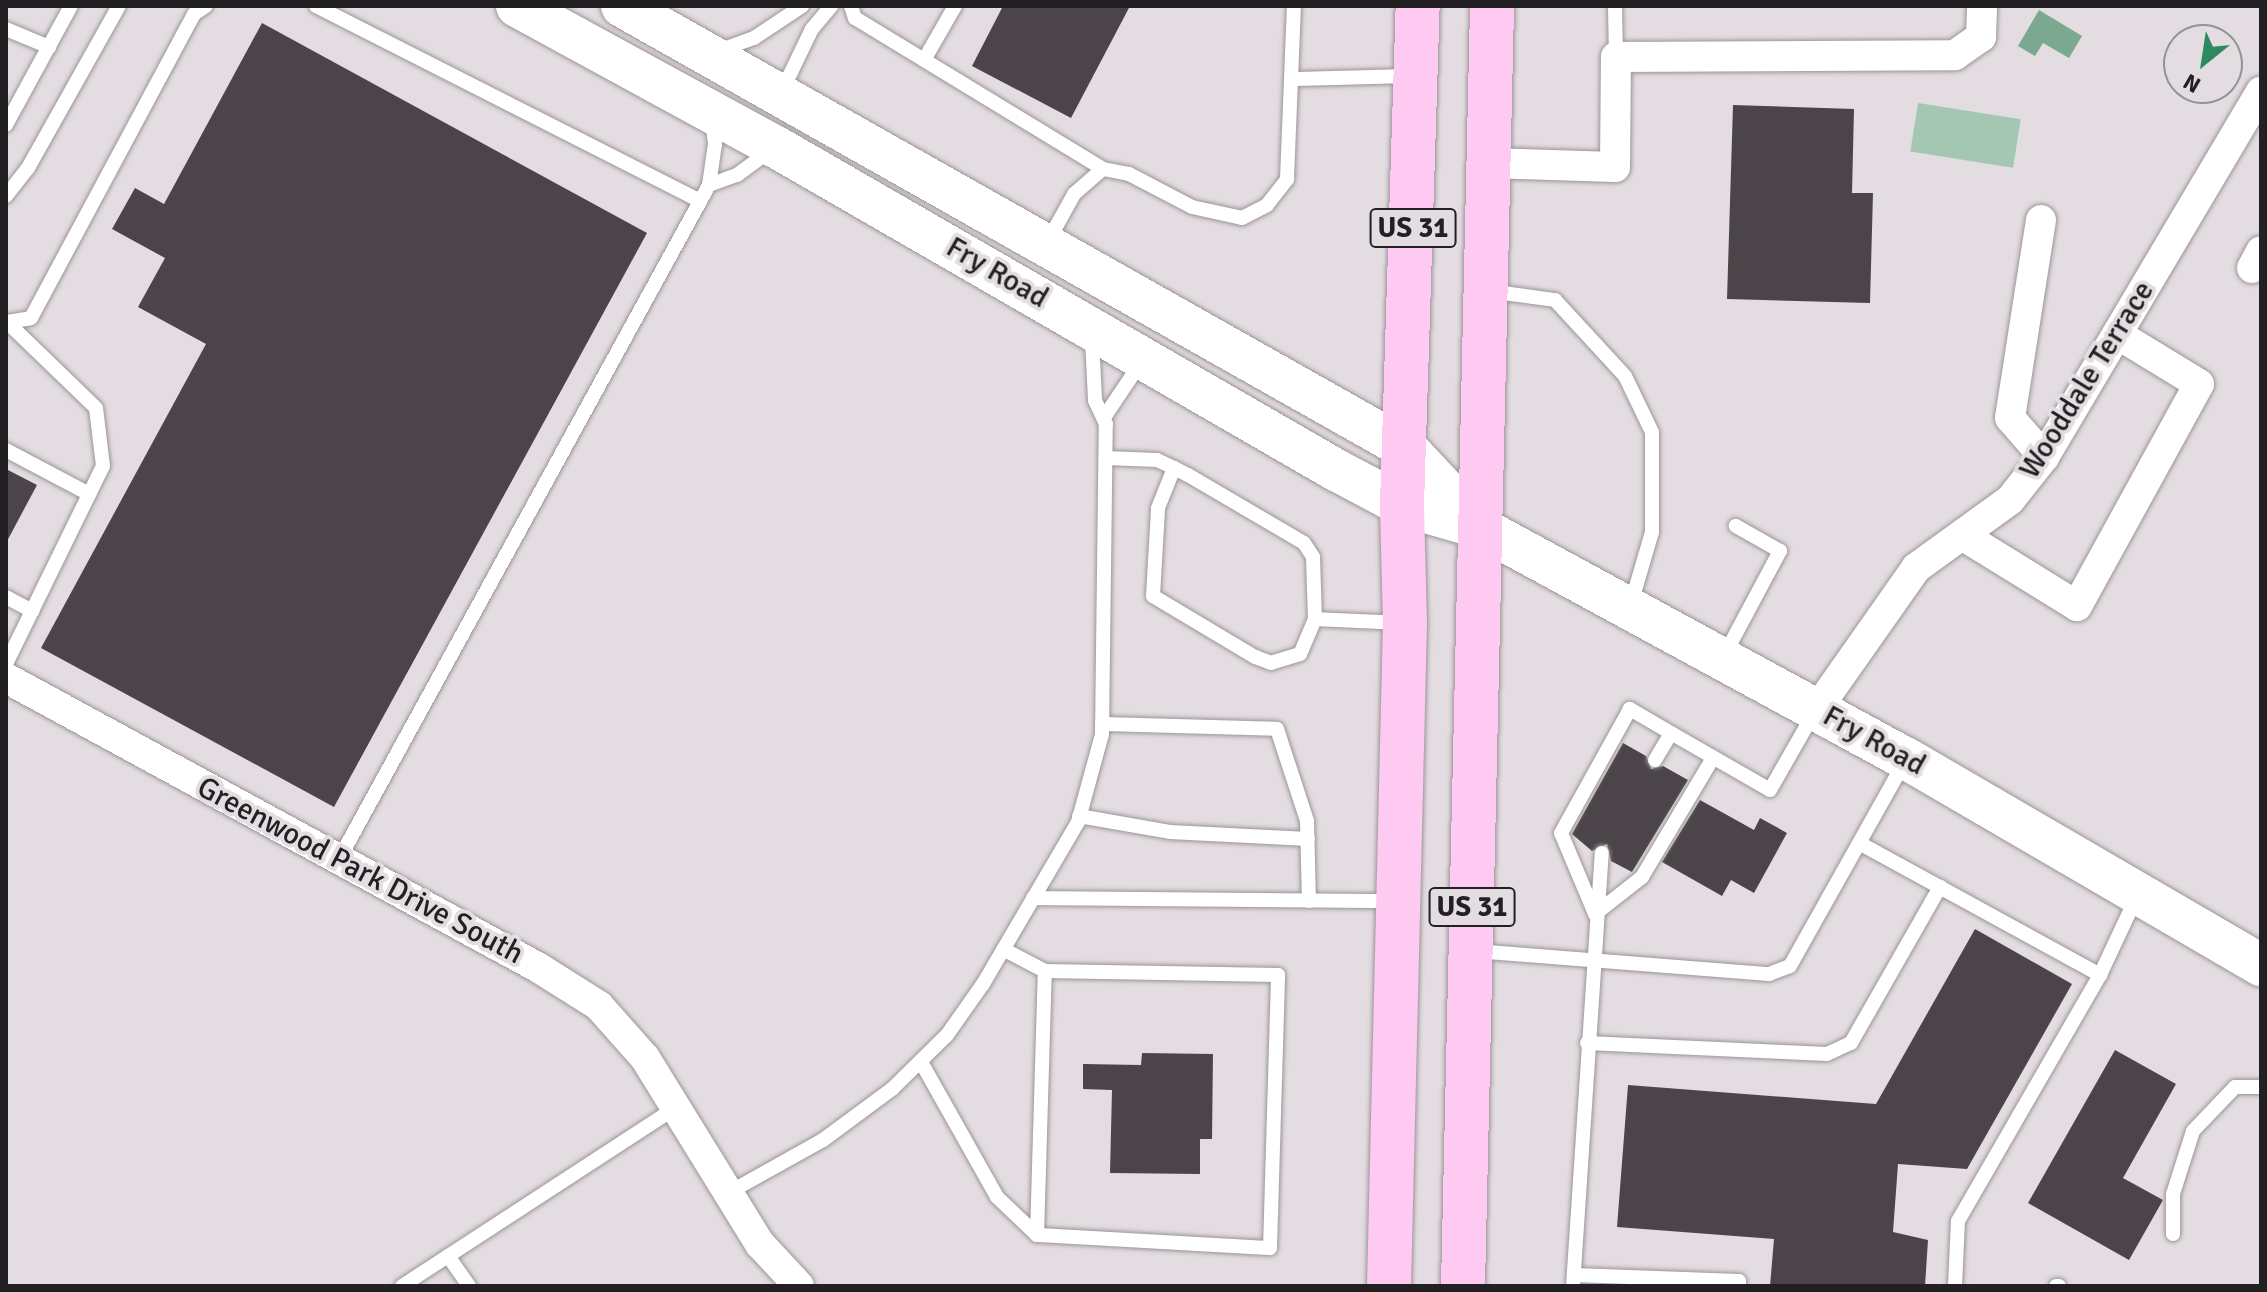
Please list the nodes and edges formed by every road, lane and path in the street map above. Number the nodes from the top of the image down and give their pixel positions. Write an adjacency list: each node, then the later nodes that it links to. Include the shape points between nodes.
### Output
1 (71, 6): 17 (lane)
2 (119, 6): 32 (lane, via 28,168)
3 (206, 6): 37 (lane, via 194,14 31,318)
4 (316, 6): 33 (lane)
5 (517, 6): 25 (street, Fry Road)
6 (622, 6): 18 (street, Fry Road)
7 (802, 6): 18 (lane, via 754,38)
8 (831, 6): 24 (lane, via 812,29)
9 (851, 6): 20 (lane, via 855,18)
10 (955, 6): 20 (lane)
11 (1294, 6): 22 (lane)
12 (1418, 6): 21 (main road, US 31)
13 (1492, 6): 29 (main road, US 31)
14 (1615, 6): 19 (lane)
15 (1982, 6): 19 (street, via 1981,37 1955,55)
16 (6, 29): 17 (lane)
17 (49, 47): 26 (lane)
18 (709, 54): 24 (street, Fry Road)
19 (1616, 57): 29 (street, via 1615,167)
20 (924, 60): 30 (lane)
21 (1416, 76): 22 (lane); 42 (main road, US 31)
22 (1294, 79): 30 (lane, via 1287,179 1267,205 1242,218 1192,207 1129,174)
23 (2261, 92): 27 (street, Wooddale Terrace)
24 (781, 93): 35 (street, Fry Road)
25 (709, 110): 28 (street, Fry Road); 31 (lane, via 715,144)
26 (6, 125)
27 (2249, 138): 39 (street, Wooddale Terrace)
28 (776, 147): 31 (lane, via 737,175); 38 (street, Fry Road)
29 (1488, 163): 36 (main road, US 31)
30 (1103, 169): 35 (lane, via 1074,194)
31 (709, 185): 33 (lane)
32 (6, 196)
33 (700, 201): 70 (lane)
34 (2041, 220): 44 (street, via 2010,418)
35 (1047, 242): 42 (street, Fry Road)
36 (1486, 290): 50 (main road, US 31); 53 (lane, via 1555,300 1625,376 1652,432 1652,532)
37 (7, 322): 47 (lane, via 96,408 103,466)
38 (1091, 327): 40 (street, Fry Road); 41 (lane, via 1095,400)
39 (2117, 334): 44 (street, Wooddale Terrace); 51 (street, via 2199,384 2077,606)
40 (1143, 359): 41 (lane); 48 (street, Fry Road)
41 (1105, 416): 45 (lane)
42 (1407, 449): 48 (main road, US 31); 50 (street, Fry Road)
43 (6, 450): 47 (lane)
44 (2044, 457): 51 (street, Wooddale Terrace, via 2010,500)
45 (1106, 458): 46 (lane, via 1157,460); 61 (lane)
46 (1174, 468): 55 (lane, via 1304,543 1313,557); 55 (lane, via 1158,508 1153,596 1271,663 1300,654)
47 (89, 494): 54 (lane)
48 (1402, 505): 50 (street, Fry Road); 56 (main road, US 31)
49 (1736, 526): 57 (lane, via 1780,551)
50 (1481, 528): 53 (street, Fry Road); 78 (main road, US 31)
51 (1962, 535): 60 (street, Wooddale Terrace, via 1916,568)
52 (6, 597): 54 (lane)
53 (1630, 608): 57 (street, Fry Road)
54 (32, 611): 58 (lane)
55 (1315, 619): 56 (lane)
56 (1405, 623): 75 (main road, US 31)
57 (1722, 658): 60 (street, Fry Road)
58 (6, 664)
59 (6, 678): 70 (street, Greenwood Park Drive South)
60 (1817, 709): 63 (lane, via 1770,790); 64 (street, Fry Road)
61 (1102, 724): 66 (lane); 67 (lane, via 1277,729)
62 (1671, 733): 63 (lane); 65 (lane); 76 (lane, via 1630,709 1561,833)
63 (1713, 758): 76 (lane, via 1642,877)
64 (1907, 759): 68 (lane); 72 (street, Fry Road)
65 (1655, 760)
66 (1079, 816): 67 (lane, via 1170,832); 73 (lane)
67 (1308, 839): 74 (lane)
68 (1861, 844): 71 (lane); 79 (lane, via 1790,966 1769,974)
69 (1602, 853): 76 (lane)
70 (338, 861): 86 (street, Greenwood Park Drive South, via 539,968 599,1006)
71 (1940, 887): 82 (lane); 83 (lane, via 1851,1043 1827,1054)
72 (2138, 895): 80 (street, Fry Road); 82 (lane)
73 (1033, 898): 74 (lane); 77 (lane)
74 (1309, 901): 75 (lane)
75 (1398, 901): 95 (main road, US 31)
76 (1595, 914): 79 (lane)
77 (1003, 949): 81 (lane); 84 (lane, via 947,1035)
78 (1471, 951): 79 (lane); 96 (main road, US 31)
79 (1592, 961): 83 (lane)
80 (2261, 965)
81 (1045, 971): 89 (lane); 89 (lane, via 1278,975 1271,1218 1270,1248)
82 (2100, 975): 98 (lane, via 1958,1221)
83 (1587, 1043): 91 (lane)
84 (921, 1062): 87 (lane, via 823,1140); 89 (lane, via 997,1197)
85 (2261, 1087): 88 (lane, via 2235,1087 2193,1131 2173,1194)
86 (678, 1106): 87 (street, Greenwood Park Drive South); 90 (lane)
87 (728, 1193): 94 (street, Greenwood Park Drive South, via 780,1271)
88 (2173, 1234)
89 (1037, 1235)
90 (448, 1256): 92 (lane); 93 (lane)
91 (1574, 1281): 97 (lane, via 1739,1281)
92 (402, 1286)
93 (469, 1286)
94 (799, 1286)
95 (1389, 1286)
96 (1463, 1286)
97 (1739, 1286)
98 (1955, 1286)

